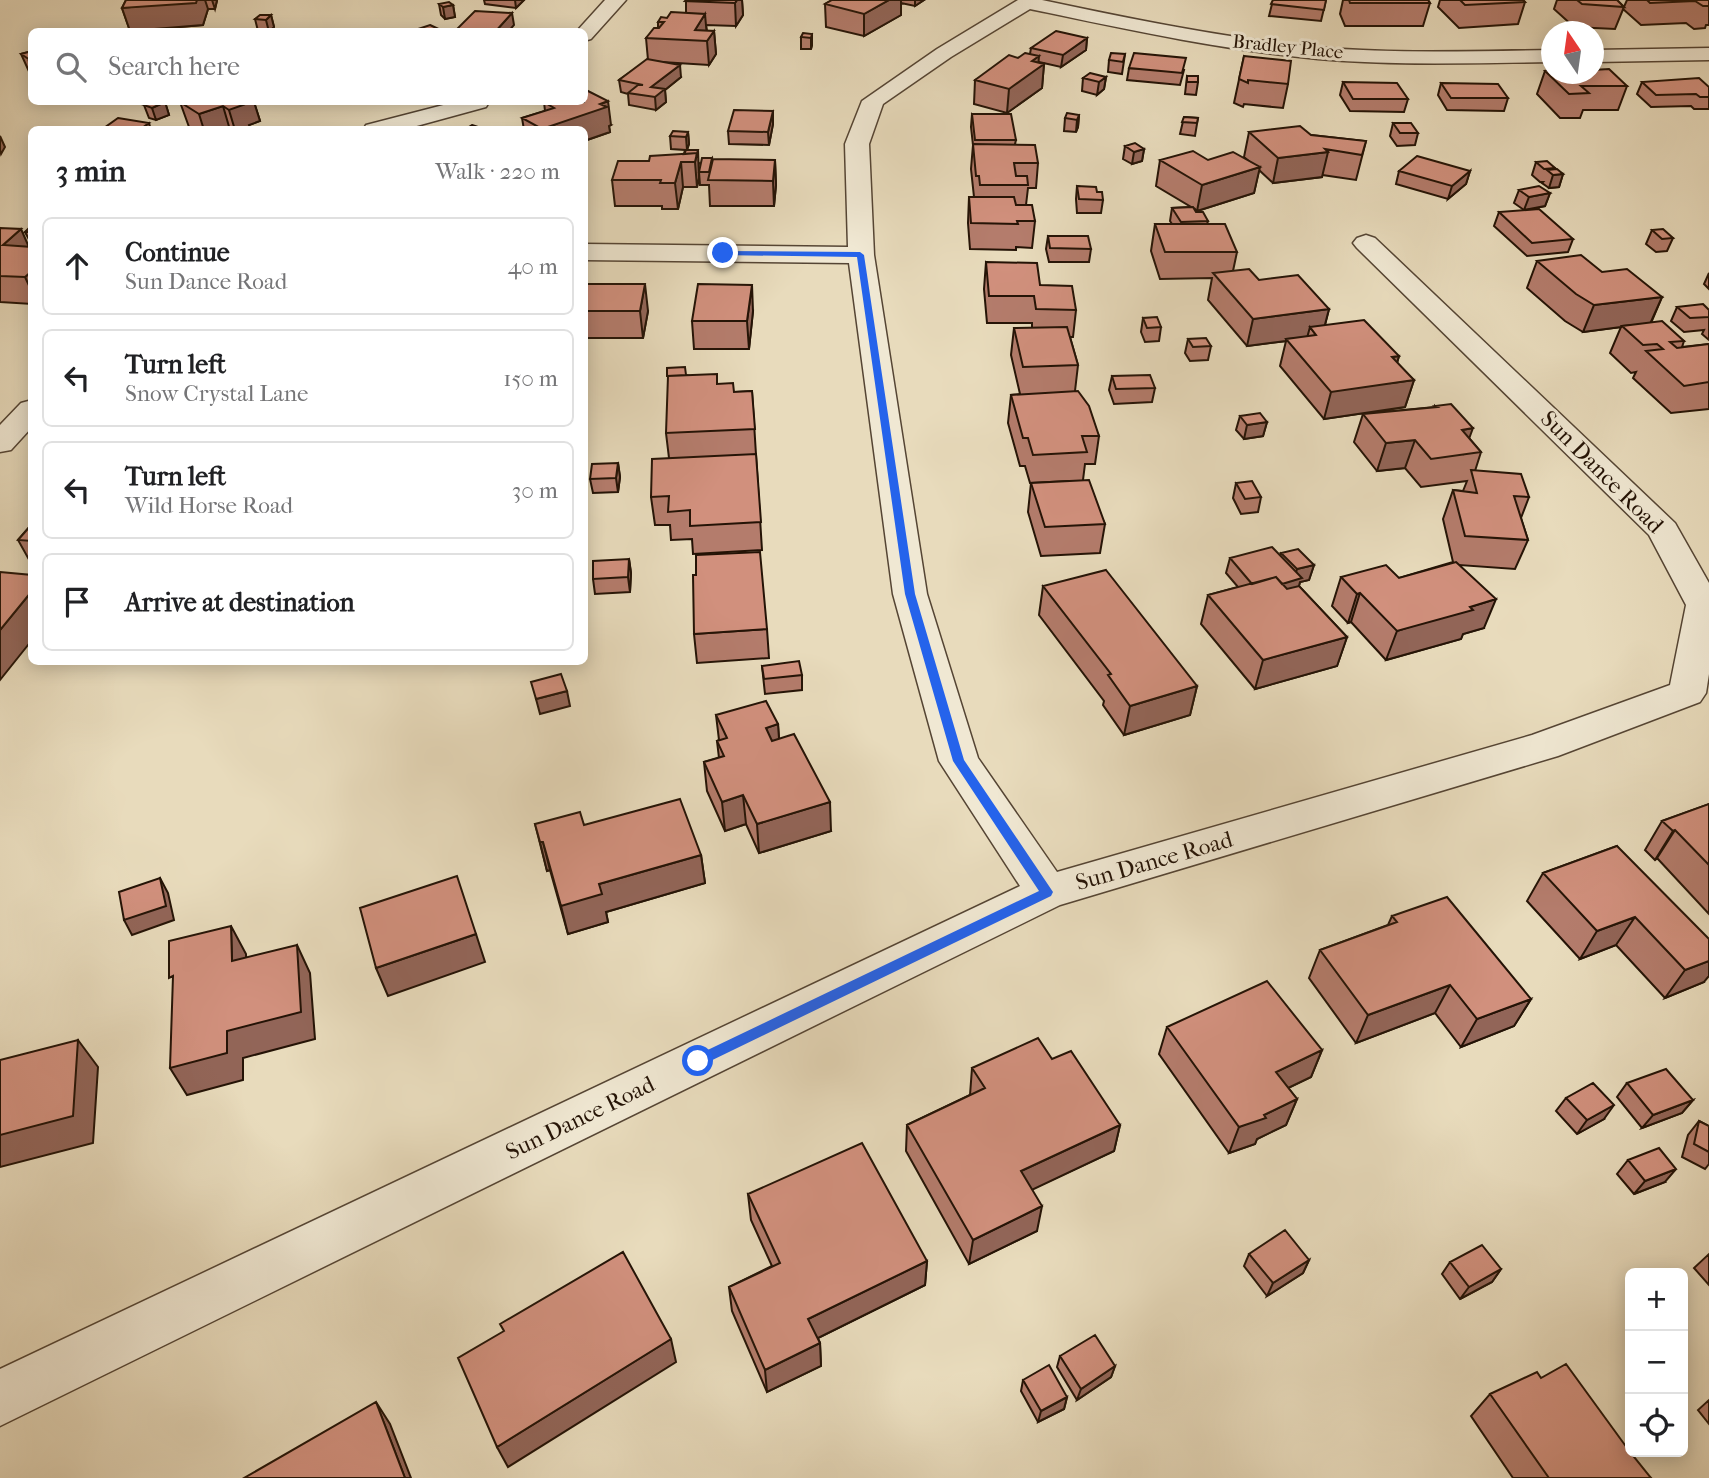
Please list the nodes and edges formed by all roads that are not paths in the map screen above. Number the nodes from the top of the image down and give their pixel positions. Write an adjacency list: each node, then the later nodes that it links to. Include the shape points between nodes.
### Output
1 (617, 0): 3 (street)
2 (1030, 2): 6 (street, Bradley Place, via 1192,37 1318,53); 11 (street, via 873,101 857,144)
3 (588, 31)
4 (1709, 54): 5 (street)
5 (1604, 55)
6 (1541, 56)
7 (467, 105): 8 (street)
8 (389, 126)
9 (1366, 243): 14 (street, Sun Dance Road, via 1663,530 1704,606 1687,694 1544,746)
10 (588, 252): 11 (street)
11 (860, 255): 14 (street, via 910,594 947,722 959,761)
12 (28, 413): 13 (street)
13 (0, 443)
14 (1047, 892): 15 (street, Sun Dance Road)
15 (0, 1398)

